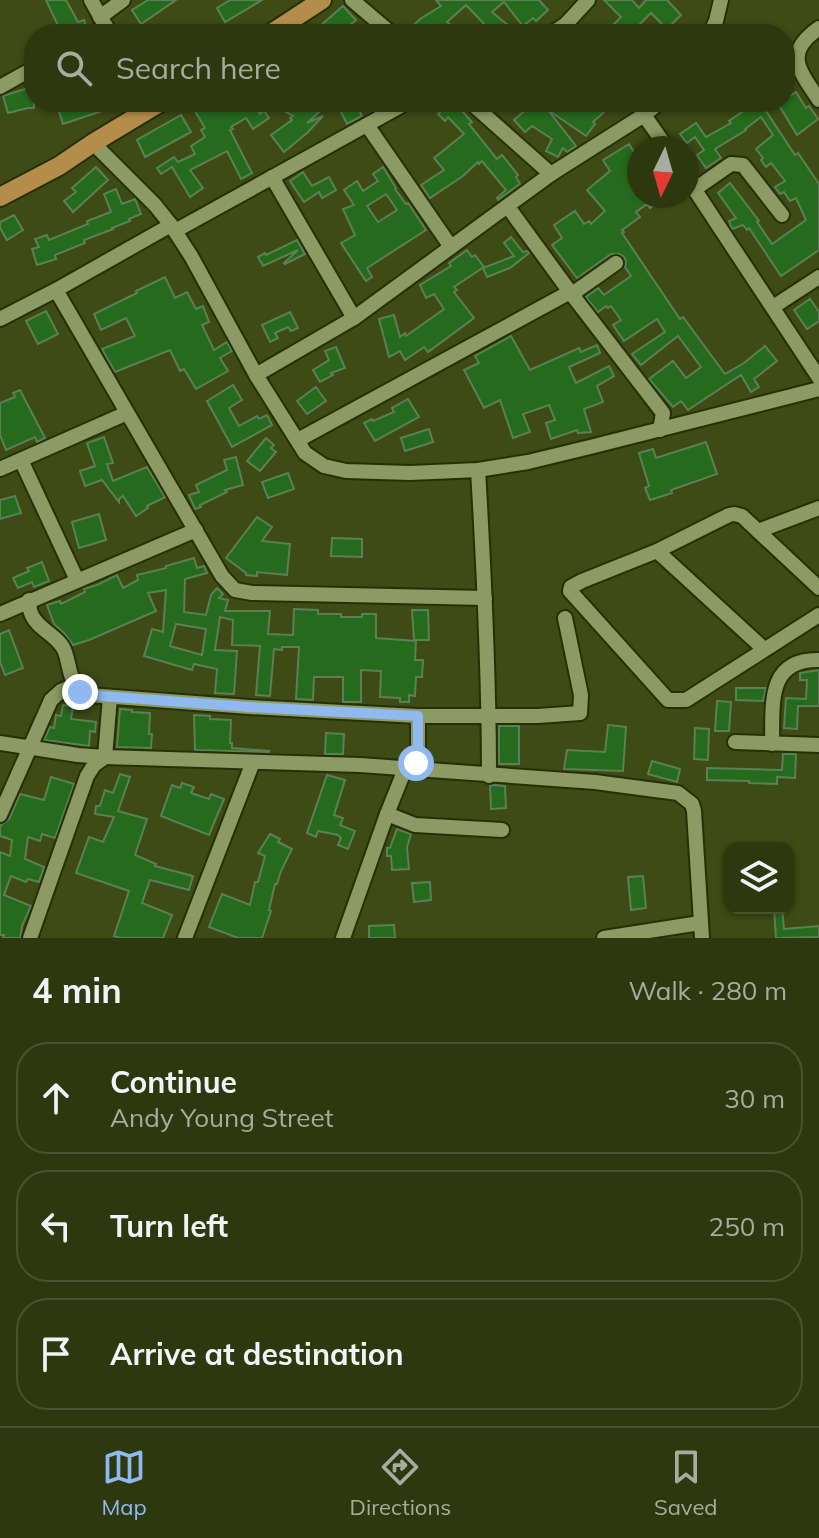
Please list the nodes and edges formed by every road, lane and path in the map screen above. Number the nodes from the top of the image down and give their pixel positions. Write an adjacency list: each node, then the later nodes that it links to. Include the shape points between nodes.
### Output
1 (91, 0): 7 (street)
2 (123, 0): 8 (street)
3 (322, 0): 9 (main road)
4 (352, 0): 10 (street)
5 (588, 0): 11 (street)
6 (721, 0): 12 (street)
7 (105, 24)
8 (107, 24)
9 (285, 24)
10 (380, 24)
11 (566, 24)
12 (715, 24)
13 (819, 28): 16 (street, via 807,36 798,54 798,65)
14 (24, 74): 15 (street)
15 (0, 87)
16 (819, 100)
17 (140, 112): 24 (main road)
18 (390, 112): 22 (street)
19 (481, 112): 25 (street)
20 (648, 112): 21 (street)
21 (644, 115): 23 (street); 25 (street)
22 (367, 125): 26 (street); 33 (street)
23 (659, 136)
24 (93, 143): 29 (main road); 32 (street)
25 (551, 174): 30 (street)
26 (272, 177): 32 (street); 39 (street)
27 (699, 179): 31 (street, via 731,164 743,165)
28 (699, 195): 38 (street)
29 (0, 196)
30 (508, 207): 33 (street); 37 (street)
31 (782, 215)
32 (173, 228): 36 (street); 41 (street)
33 (451, 247): 39 (street)
34 (616, 263): 37 (street)
35 (819, 277): 38 (street)
36 (56, 290): 40 (street); 44 (street)
37 (571, 293): 45 (street); 48 (street)
38 (773, 307): 42 (street)
39 (354, 318): 41 (street)
40 (0, 319)
41 (256, 375): 48 (street)
42 (819, 378)
43 (819, 389): 46 (street)
44 (127, 413): 49 (street); 53 (street)
45 (663, 413): 46 (street); 47 (street)
46 (685, 423): 47 (street)
47 (660, 430): 51 (street)
48 (298, 440): 51 (street, via 305,453 324,466 346,471)
49 (21, 460): 50 (street); 56 (street)
50 (0, 469)
51 (478, 470): 58 (street)
52 (819, 508): 54 (street)
53 (196, 530): 56 (street); 58 (street, via 235,590)
54 (758, 531): 55 (street, via 742,516 729,515); 57 (street)
55 (657, 551): 63 (street); 63 (street, via 582,581 570,591 668,700 686,700)
56 (77, 580): 59 (street)
57 (819, 588)
58 (485, 598): 68 (street)
59 (29, 600): 60 (street); 65 (street, via 31,615 65,652)
60 (0, 614)
61 (819, 615): 63 (street)
62 (565, 618): 68 (street, via 580,713)
63 (764, 649)
64 (819, 660): 71 (street, via 804,660 784,670 775,690)
65 (75, 685): 66 (street, via 88,695); 73 (street, via 51,700)
66 (110, 697): 67 (street); 74 (street)
67 (418, 716): 68 (street); 76 (street, via 418,757)
68 (489, 717): 77 (street)
69 (735, 742): 71 (street)
70 (0, 743): 73 (street)
71 (772, 744): 72 (street)
72 (819, 745)
73 (29, 747): 74 (street); 79 (street)
74 (105, 757): 75 (street); 82 (street, via 87,776)
75 (253, 762): 76 (street); 83 (street)
76 (405, 769): 77 (street); 78 (street)
77 (489, 776): 81 (street, via 595,782 686,798 694,811)
78 (387, 814): 80 (street, via 415,825); 84 (street)
79 (0, 815)
80 (502, 830)
81 (701, 931): 85 (street)
82 (30, 938)
83 (185, 938)
84 (343, 938)
85 (604, 938)

